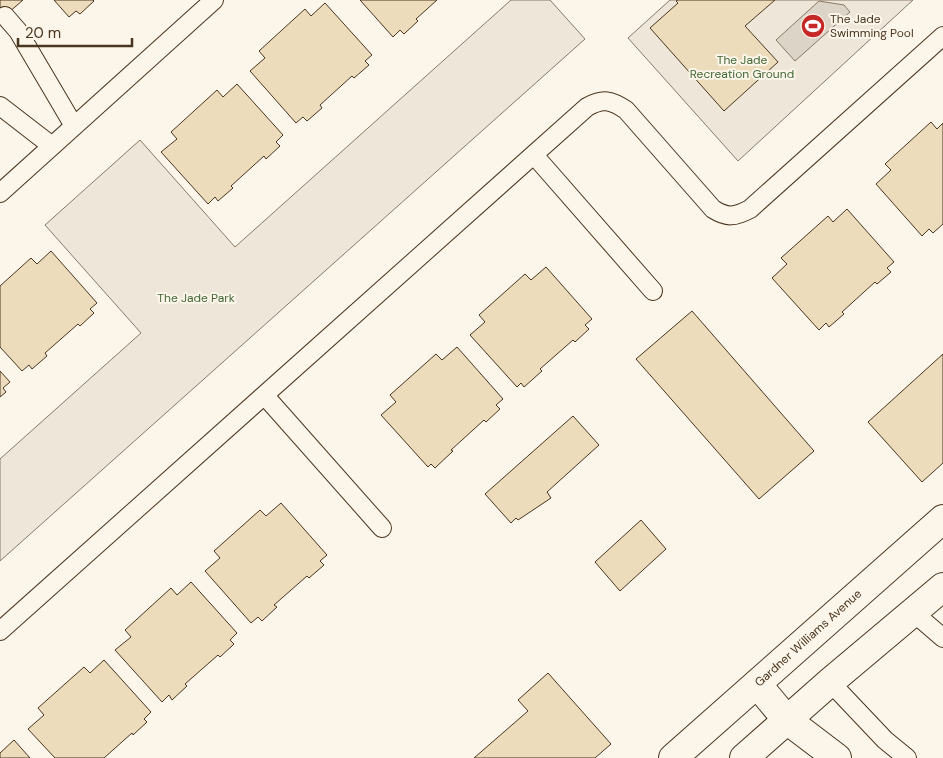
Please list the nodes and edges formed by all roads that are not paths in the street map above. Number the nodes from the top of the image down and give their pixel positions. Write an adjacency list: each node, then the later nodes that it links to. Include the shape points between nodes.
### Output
1 (214, 0): 5 (lane)
2 (4, 16): 5 (lane, via 18,31)
3 (943, 36): 7 (lane, via 750,209 740,214 729,216 713,208 626,110 615,103 595,102 587,107)
4 (0, 106): 6 (lane)
5 (74, 126): 6 (lane)
6 (52, 146): 8 (lane)
7 (534, 155): 9 (lane); 10 (lane)
8 (0, 193)
9 (653, 291)
10 (265, 396): 12 (lane); 15 (lane)
11 (943, 519): 18 (street, Gardner Williams Avenue)
12 (382, 528)
13 (943, 587): 14 (street)
14 (914, 613): 16 (lane); 17 (street)
15 (0, 631)
16 (943, 638)
17 (830, 682): 19 (street); 23 (lane, via 885,740)
18 (757, 684): 19 (street); 20 (street, Gardner Williams Avenue)
19 (787, 720): 21 (street); 22 (street)
20 (673, 758)
21 (744, 758)
22 (837, 758)
23 (907, 758)

